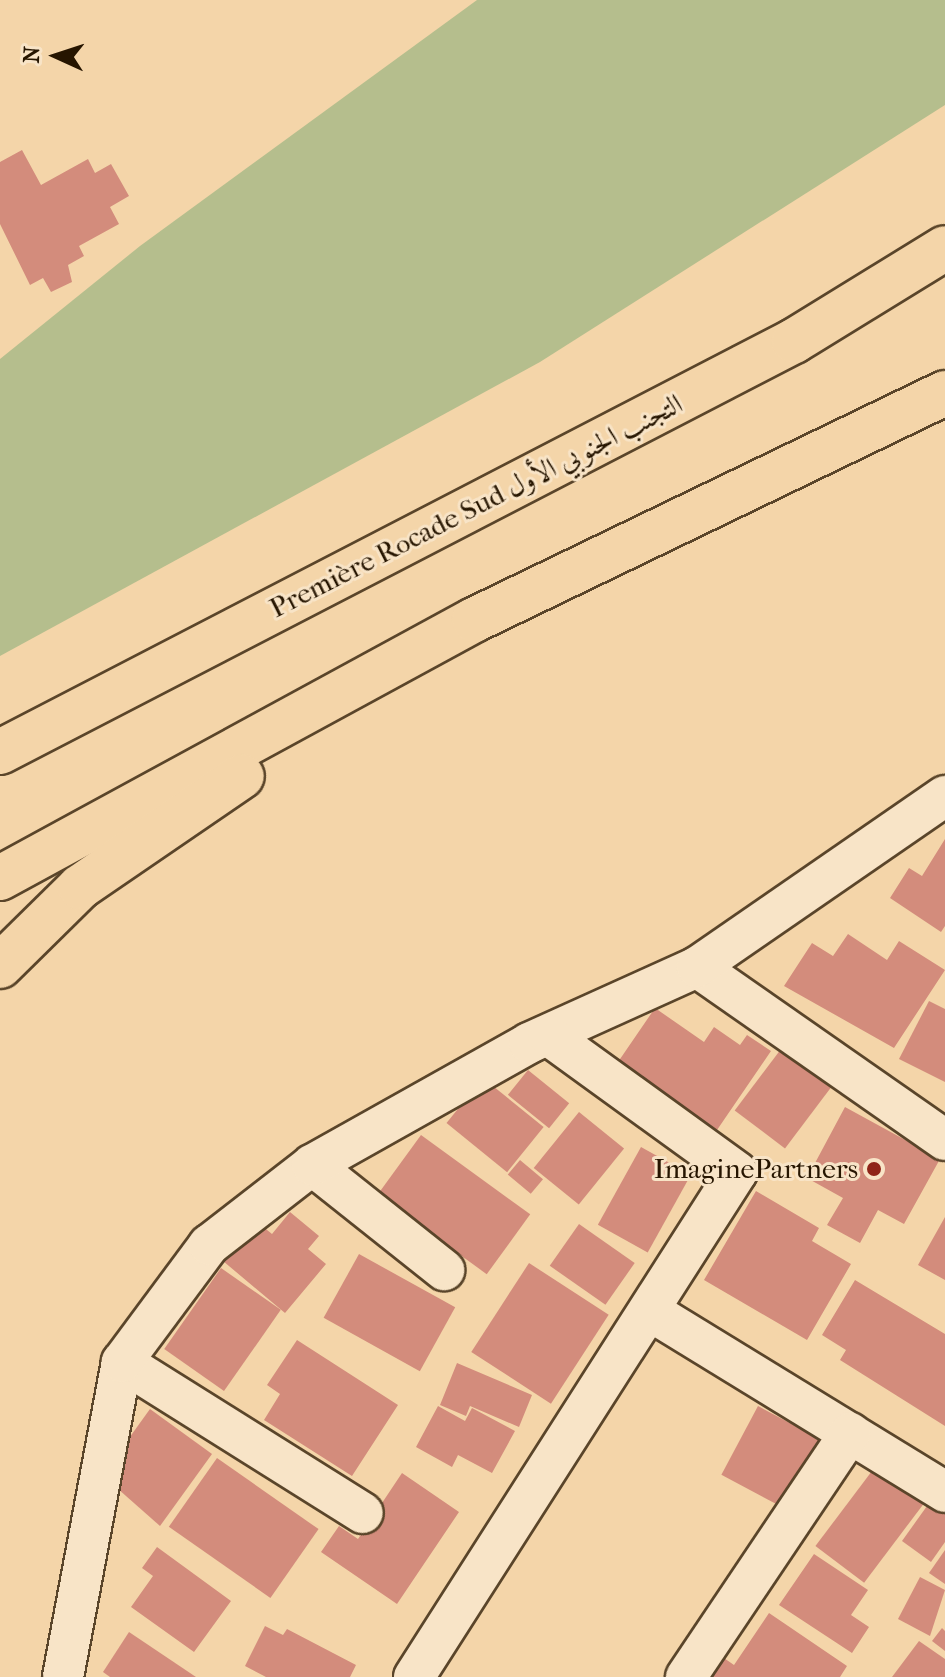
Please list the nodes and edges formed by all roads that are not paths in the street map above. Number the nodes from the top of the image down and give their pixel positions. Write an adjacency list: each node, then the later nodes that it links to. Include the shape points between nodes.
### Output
1 (945, 248): 4 (highway, Première Rocade Sud التجنب الجنوبي الأول, via 794,341)
2 (945, 393): 3 (highway)
3 (474, 620): 6 (highway); 7 (highway, via 80,887)
4 (0, 752)
5 (945, 796): 8 (street)
6 (0, 878)
7 (0, 966)
8 (697, 967): 9 (street); 10 (street)
9 (548, 1035): 11 (street); 13 (street, via 737,1172)
10 (945, 1140)
11 (312, 1165): 12 (street); 14 (street, via 209,1245)
12 (444, 1270)
13 (650, 1311): 15 (street); 19 (street)
14 (122, 1362): 17 (street); 18 (street)
15 (850, 1433): 16 (street); 20 (street)
16 (945, 1492)
17 (363, 1513)
18 (63, 1677)
19 (414, 1677)
20 (686, 1677)

